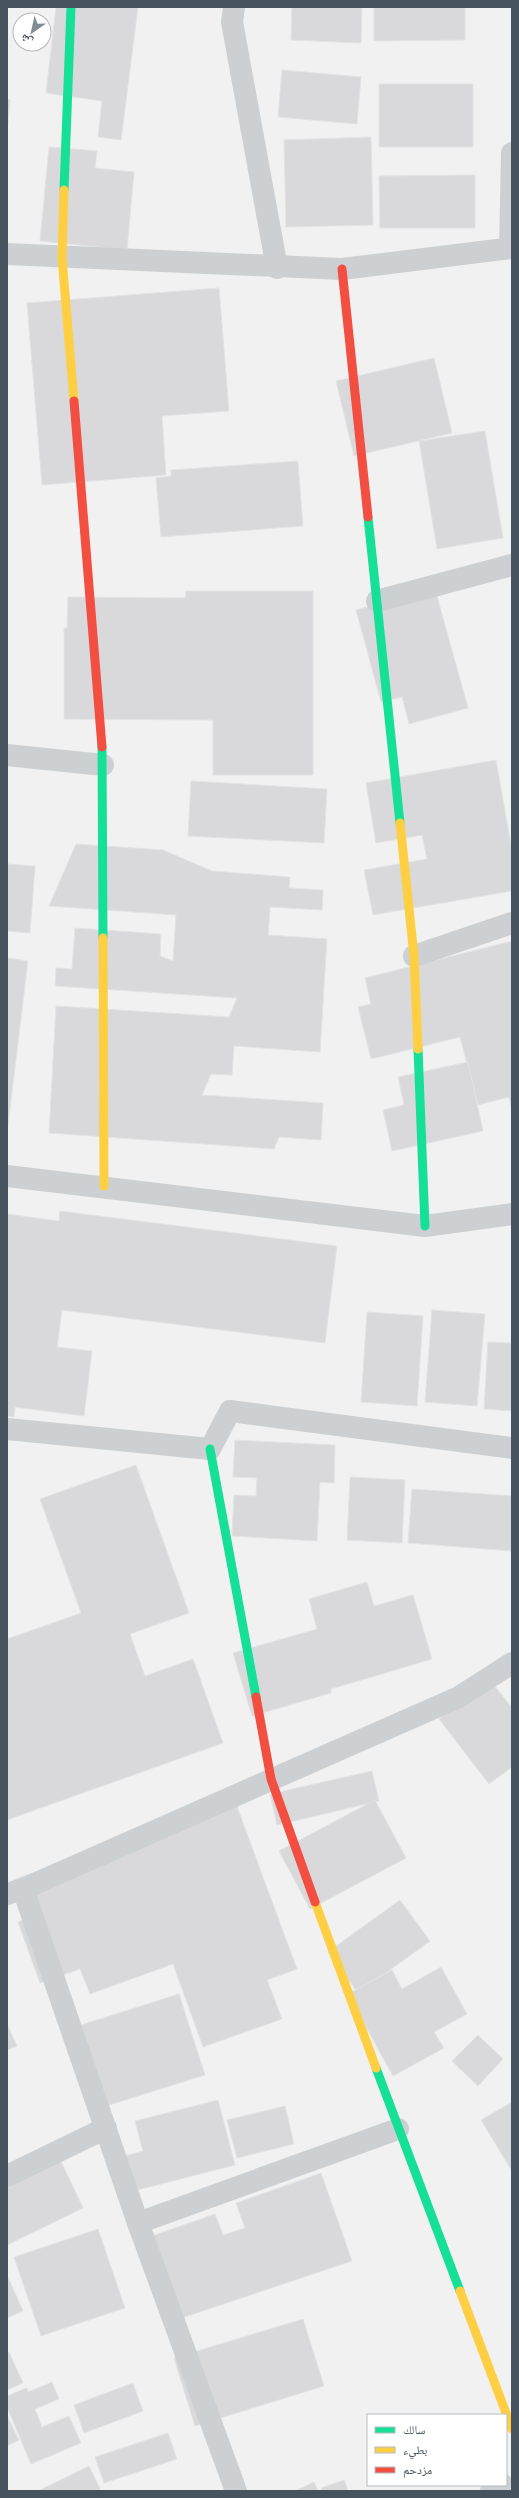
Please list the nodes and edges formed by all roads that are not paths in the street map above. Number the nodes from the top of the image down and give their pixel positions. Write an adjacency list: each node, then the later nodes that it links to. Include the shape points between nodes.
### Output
1 (71, 7): 6 (street)
2 (234, 7): 7 (street, via 232,22)
3 (512, 153): 4 (street)
4 (511, 248): 8 (street)
5 (7, 254): 6 (street)
6 (62, 258): 7 (street); 12 (street)
7 (276, 268): 8 (street)
8 (342, 269): 10 (street)
9 (512, 565): 10 (street)
10 (377, 601): 14 (street)
11 (7, 755): 12 (street)
12 (103, 765): 16 (street)
13 (512, 924): 14 (street)
14 (414, 956): 18 (street)
15 (7, 1176): 16 (street)
16 (104, 1186): 18 (street)
17 (512, 1214): 18 (street)
18 (425, 1226)
19 (7, 1429): 21 (street)
20 (512, 1448): 21 (street, via 230,1410)
21 (210, 1449): 23 (street)
22 (512, 1663): 23 (street, via 459,1697)
23 (271, 1779): 24 (street); 26 (street)
24 (15, 1892): 25 (street)
25 (106, 2128): 27 (street); 28 (street)
26 (398, 2128): 28 (street); 29 (street)
27 (7, 2176)
28 (138, 2223): 33 (street)
29 (506, 2414)
30 (507, 2417): 31 (street)
31 (512, 2430)
32 (500, 2486): 34 (street)
33 (236, 2491)
34 (490, 2491)

